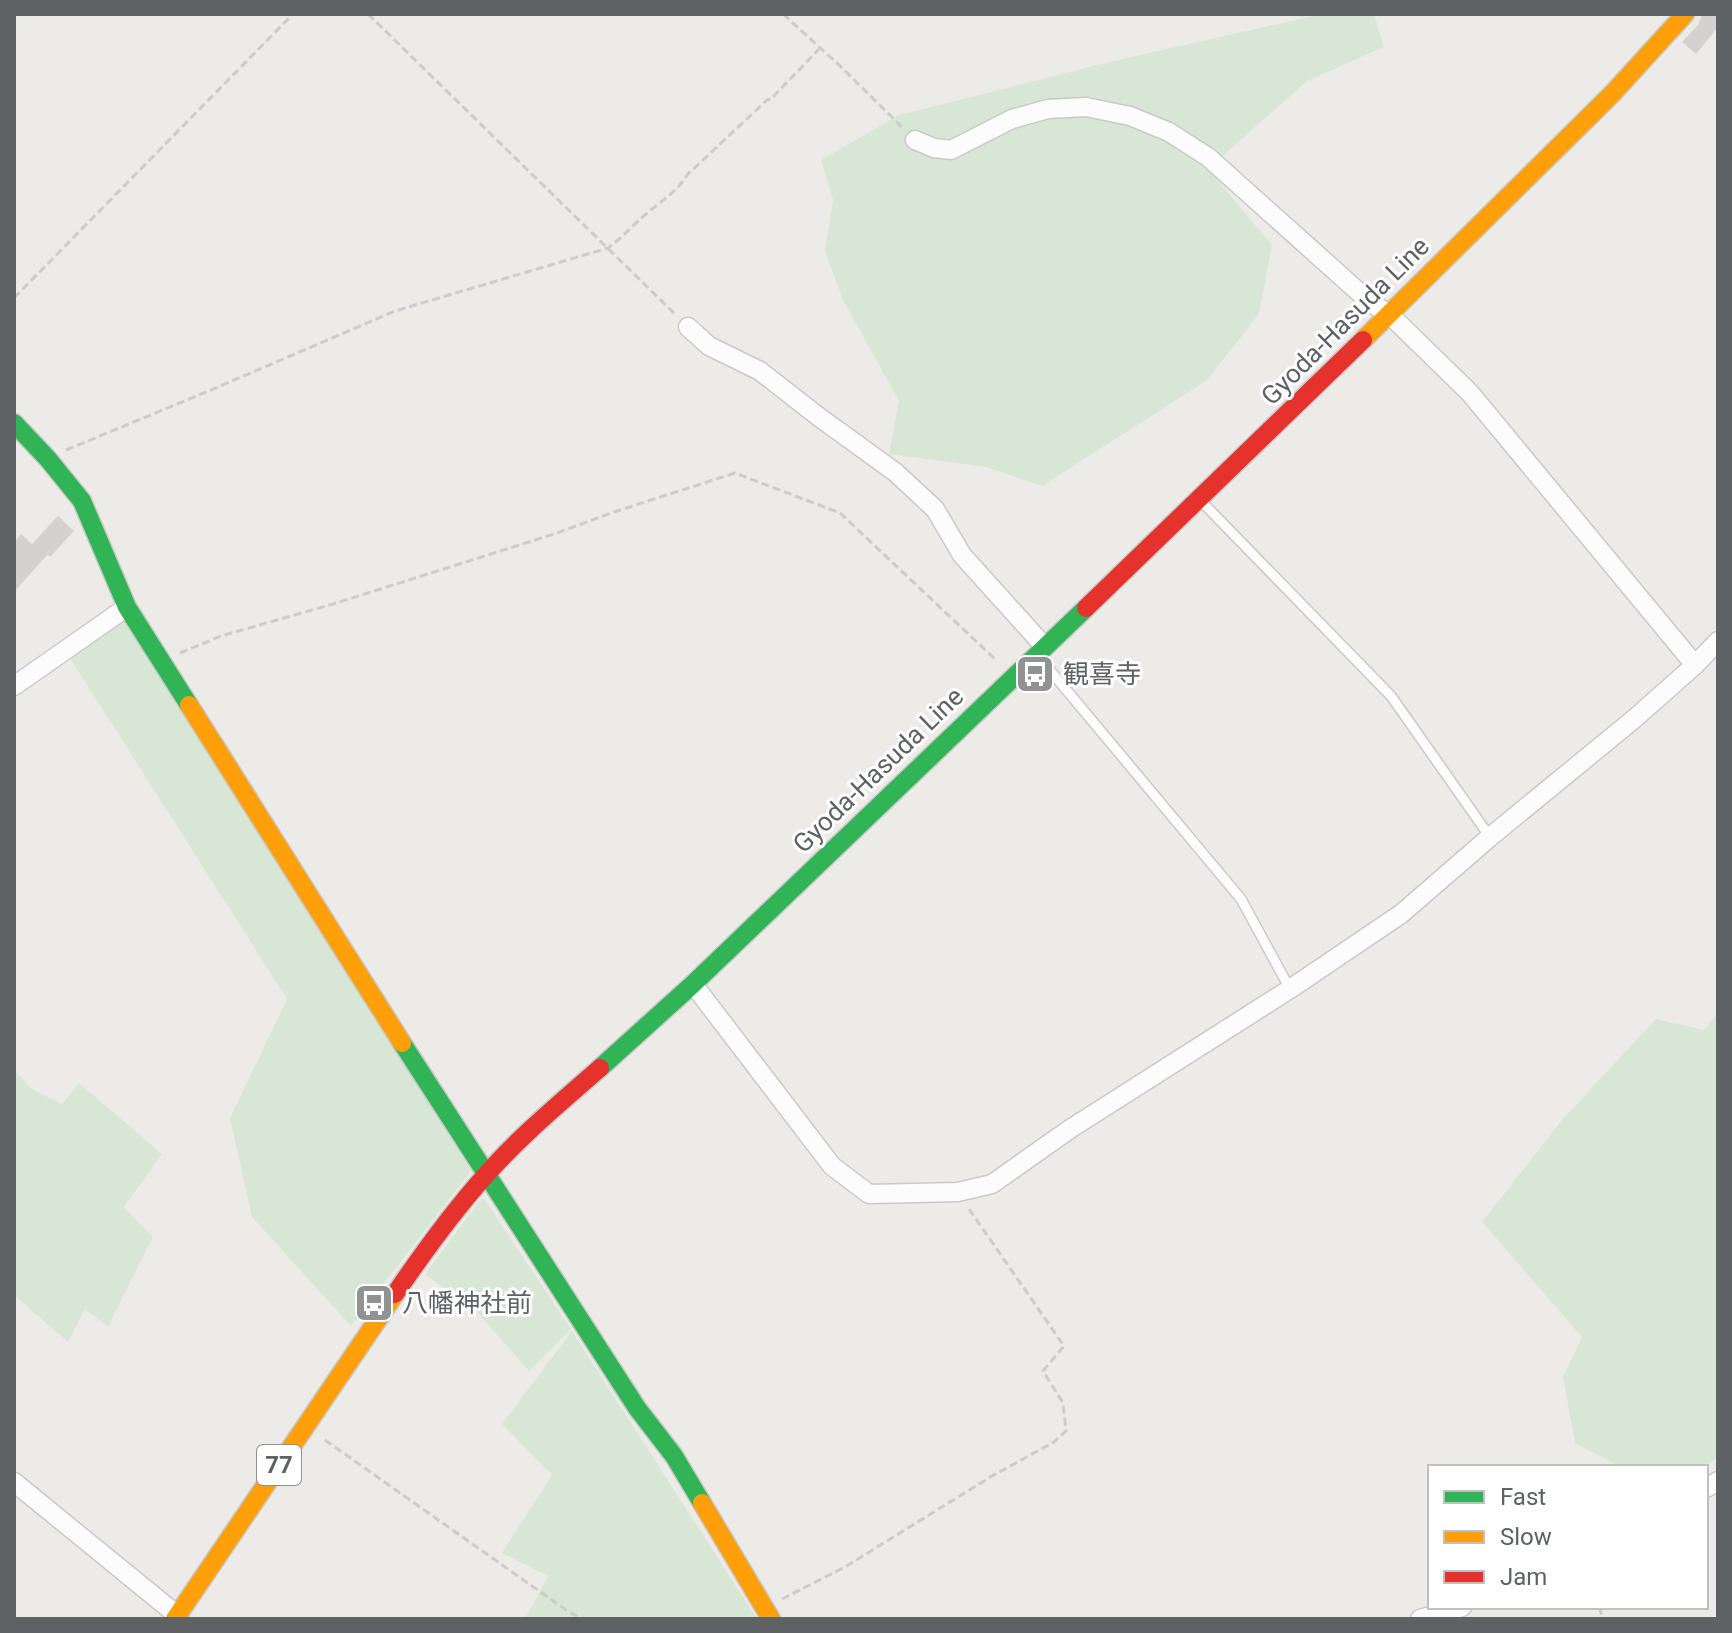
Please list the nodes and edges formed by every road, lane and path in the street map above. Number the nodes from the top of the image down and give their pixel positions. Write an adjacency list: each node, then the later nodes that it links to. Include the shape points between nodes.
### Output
1 (293, 14): 8 (path)
2 (368, 14): 7 (path)
3 (783, 14): 5 (path)
4 (1685, 14): 9 (main road, Gyoda-Hasuda Line / 77, via 1613,93)
5 (820, 48): 6 (path); 7 (path, via 680,187)
6 (915, 140): 9 (street, via 951,150 1012,119 1048,109 1086,107 1130,116 1208,157)
7 (608, 248): 10 (path); 12 (path, via 395,311)
8 (14, 298)
9 (1389, 314): 13 (main road, Gyoda-Hasuda Line / 77); 18 (street, via 1470,393)
10 (688, 327): 16 (street, via 709,346 760,371 895,472 935,509 962,555)
11 (14, 423): 12 (main road)
12 (48, 459): 14 (main road, via 82,501)
13 (1199, 499): 16 (main road, Gyoda-Hasuda Line / 77); 21 (lane, via 1391,696)
14 (127, 607): 17 (main road); 20 (street)
15 (1718, 641): 18 (street)
16 (1040, 650): 19 (main road, Gyoda-Hasuda Line / 77); 23 (lane, via 1241,899)
17 (161, 661): 19 (path, via 221,636 735,473 840,513); 24 (main road)
18 (1695, 665): 21 (street)
19 (1013, 676): 22 (main road, Gyoda-Hasuda Line / 77)
20 (14, 686)
21 (1490, 837): 23 (street, via 1401,914)
22 (693, 984): 24 (main road, Gyoda-Hasuda Line / 77); 25 (street, via 832,1166 869,1194)
23 (1290, 989): 25 (street, via 992,1184)
24 (486, 1175): 26 (main road, Gyoda-Hasuda Line / 77, via 418,1260); 29 (main road, via 637,1408 674,1456)
25 (958, 1192): 29 (path, via 1064,1346 1043,1371 1063,1403 1066,1431)
26 (305, 1426): 30 (main road, Gyoda-Hasuda Line / 77); 31 (path)
27 (14, 1482): 30 (street)
28 (1455, 1609): 32 (street)
29 (768, 1614)
30 (176, 1617)
31 (582, 1619)
32 (1420, 1619)

